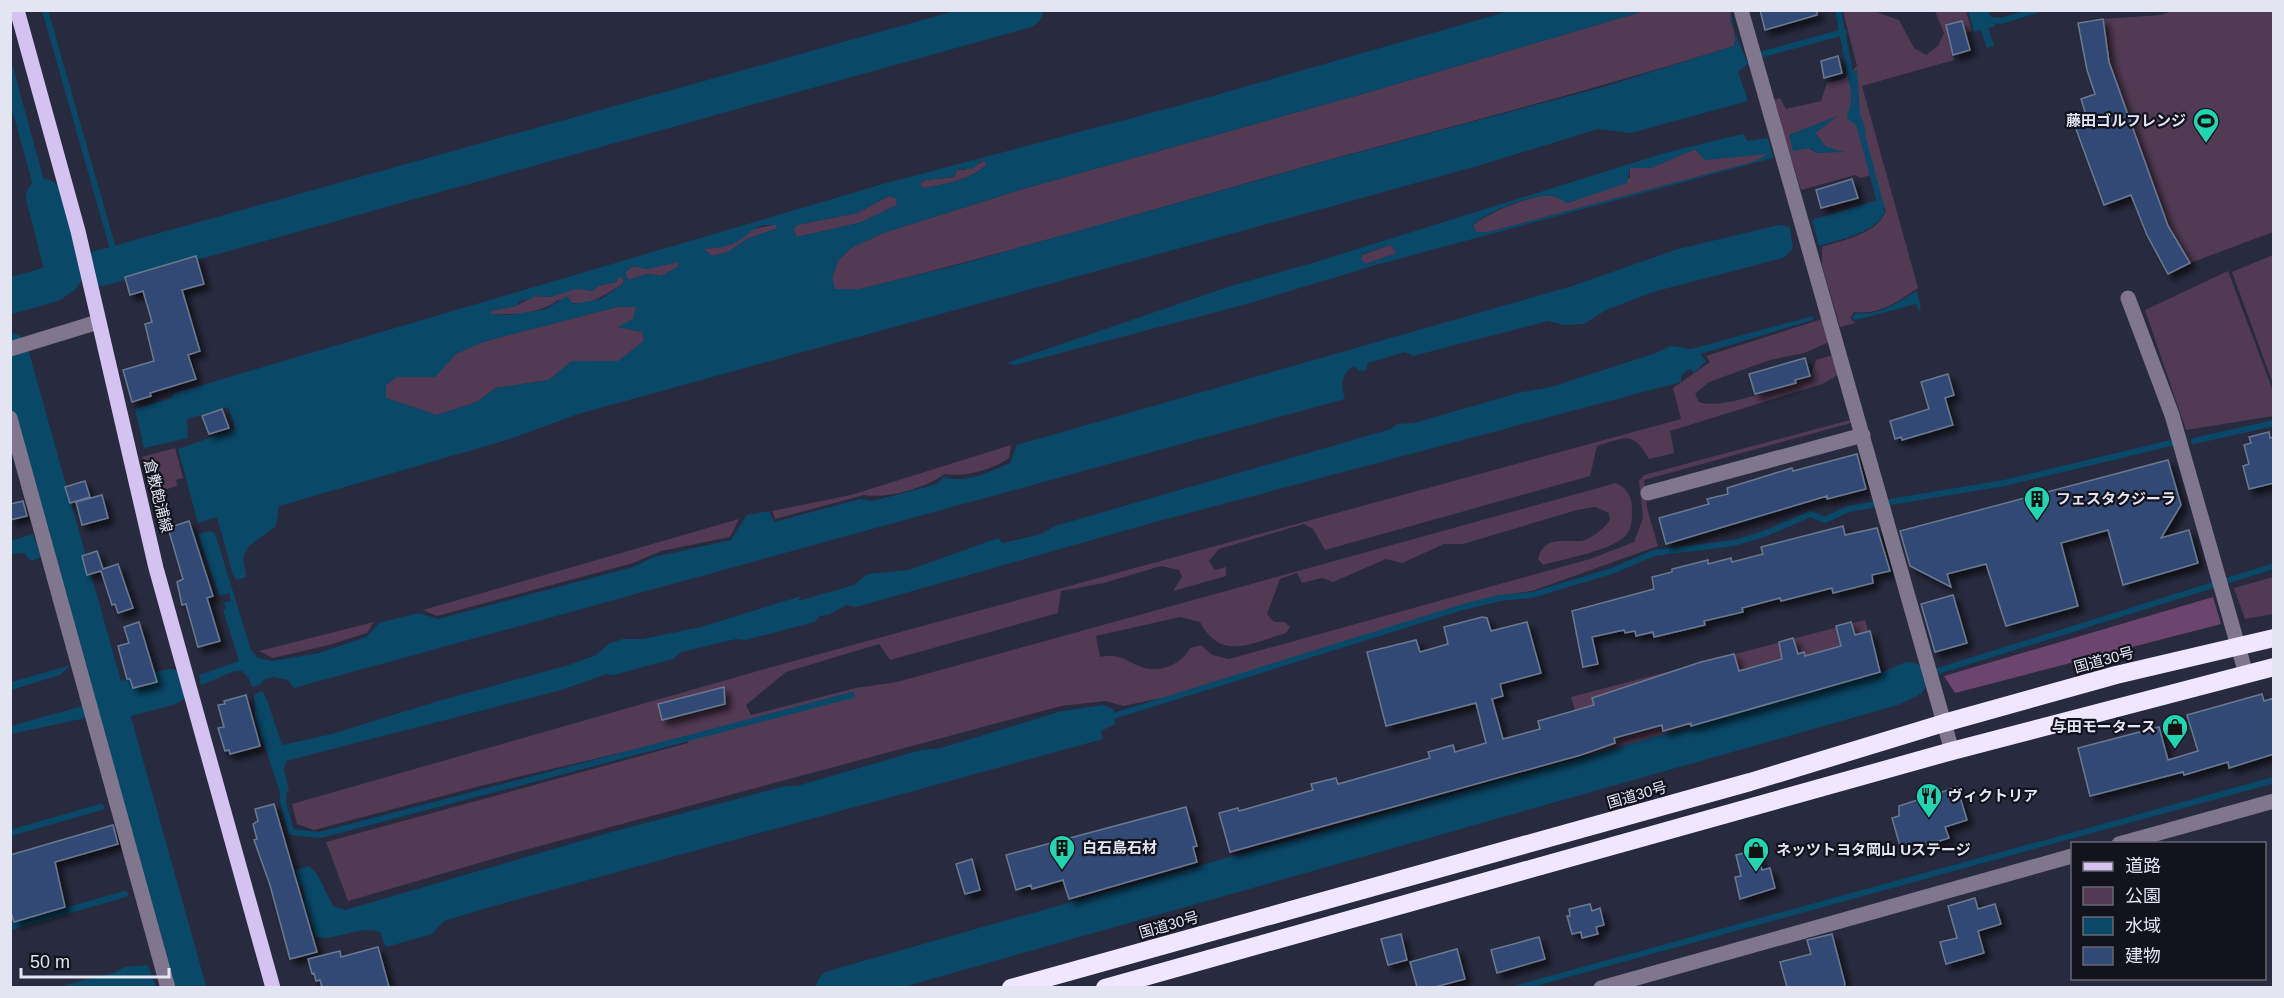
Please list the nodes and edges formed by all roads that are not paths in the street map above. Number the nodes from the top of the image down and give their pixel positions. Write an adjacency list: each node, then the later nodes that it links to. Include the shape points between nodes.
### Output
1 (17, 10): 4 (main road, 倉敷飽浦線, via 78,231)
2 (1741, 10): 7 (street)
3 (2128, 298): 10 (street, via 2172,415)
4 (98, 322): 5 (street); 19 (main road, 倉敷飽浦線, via 156,568)
5 (14, 348)
6 (10, 418): 18 (street)
7 (1863, 435): 8 (street); 13 (street)
8 (1648, 493)
9 (2274, 638): 10 (highway, 国道30号)
10 (2238, 646): 12 (street); 13 (highway, 国道30号)
11 (2274, 668): 12 (highway)
12 (2246, 674): 14 (highway)
13 (1944, 723): 14 (street); 20 (highway, 国道30号, via 1750,782)
14 (1952, 752): 21 (highway)
15 (2274, 801): 16 (street)
16 (2123, 842)
17 (2071, 857): 22 (street)
18 (168, 987)
19 (273, 987)
20 (1011, 987)
21 (1105, 987)
22 (1601, 987)

